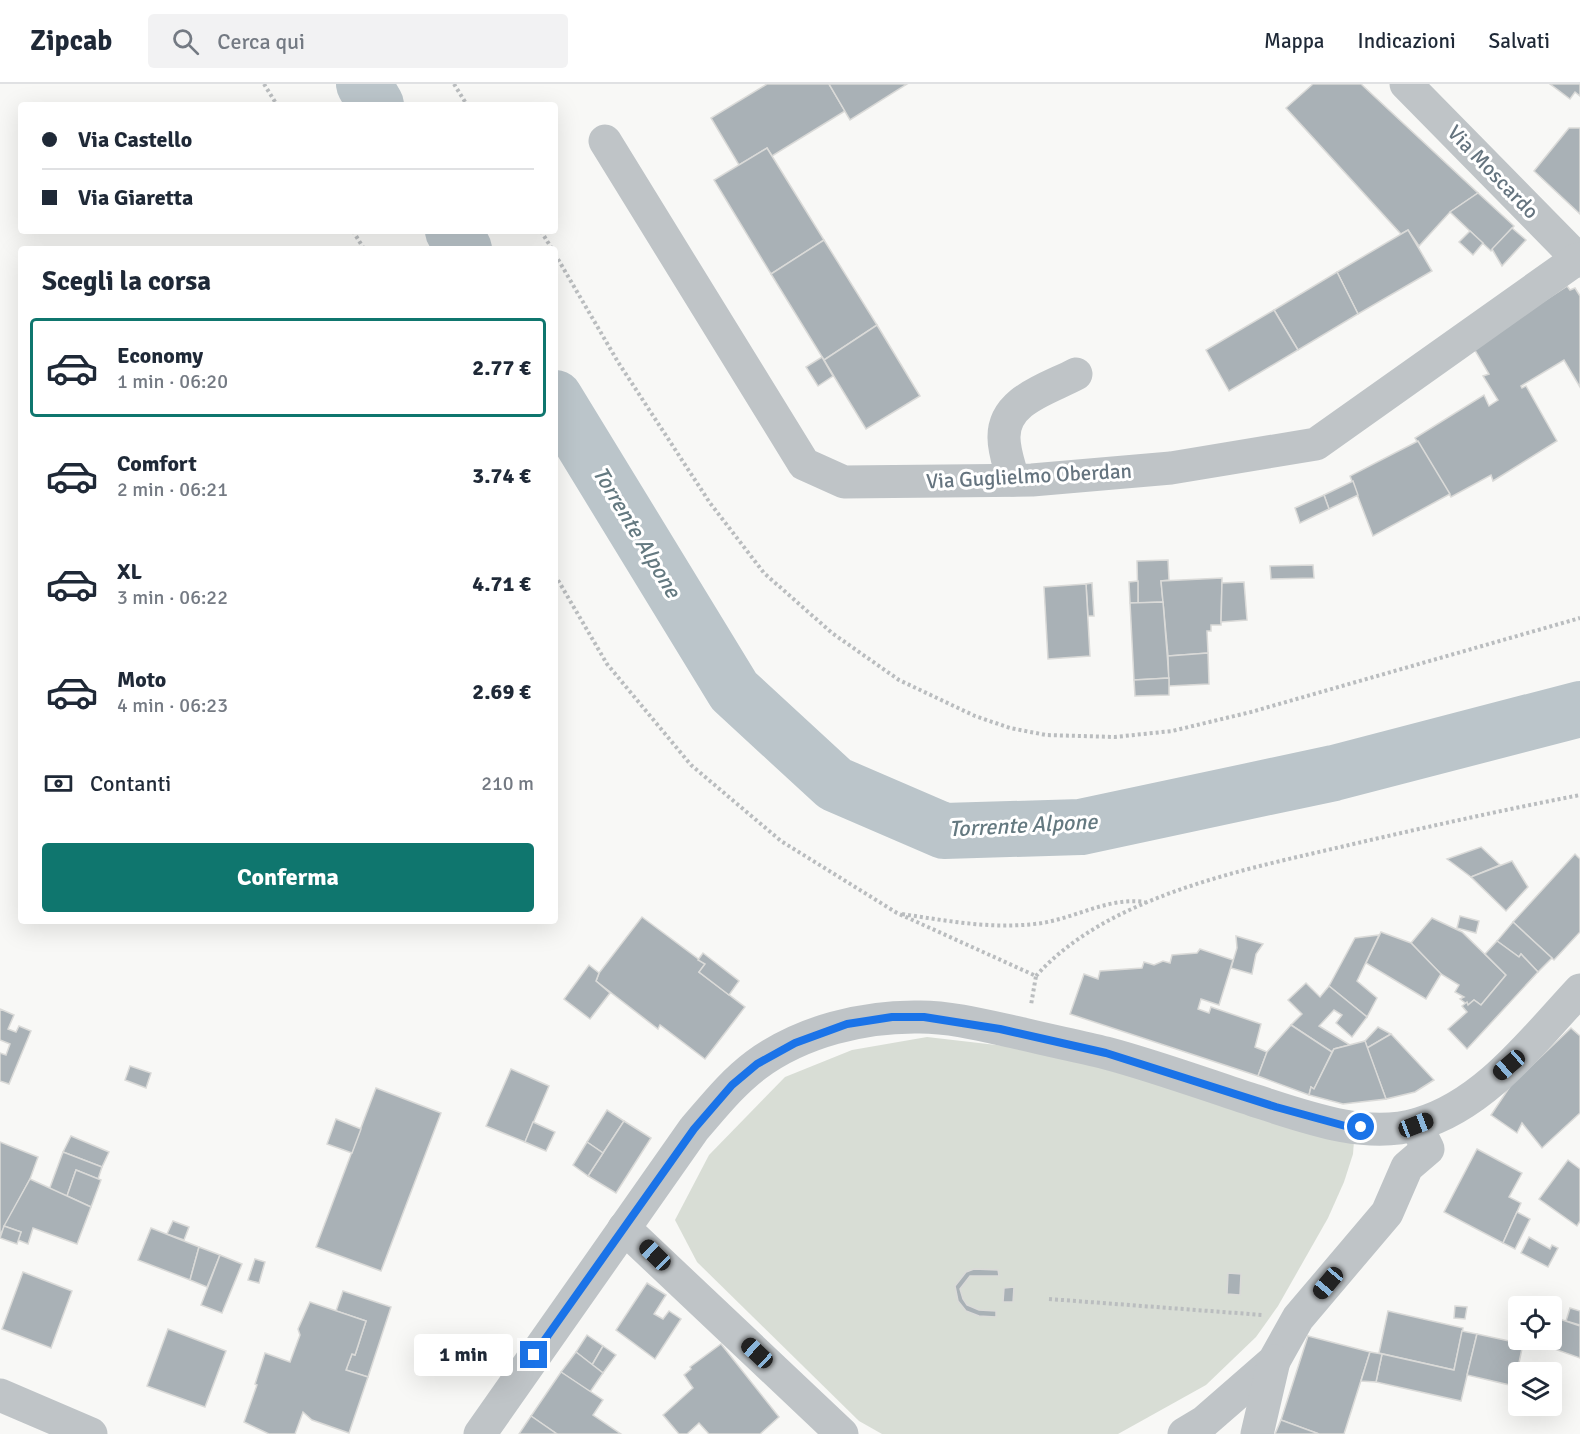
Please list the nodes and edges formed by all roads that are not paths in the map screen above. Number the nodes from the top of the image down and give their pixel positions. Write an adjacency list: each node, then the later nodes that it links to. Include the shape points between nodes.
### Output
1 (1406, 84): 3 (street, Via Moscardo)
2 (605, 141): 5 (street, Via Guglielmo Oberdan, via 804,464 844,482)
3 (1579, 260): 5 (street, Via Guglielmo Oberdan, via 1316,444 1171,468)
4 (1076, 374): 5 (street, via 1018,404 1006,421 1004,440)
5 (1013, 480)
6 (1580, 990): 7 (street, via 1509,1065 1456,1110)
7 (1416, 1125): 8 (street, via 1349,1127 1106,1053 924,1017 892,1017 847,1024 795,1043 757,1064 732,1085 694,1129); 9 (street, via 1428,1149 1407,1167 1387,1213 1298,1318)
8 (624, 1228): 12 (street); 13 (street)
9 (1274, 1360): 14 (street, via 1204,1422); 15 (street)
10 (0, 1395): 11 (street)
11 (91, 1434)
12 (480, 1434)
13 (842, 1434)
14 (1184, 1434)
15 (1257, 1434)

